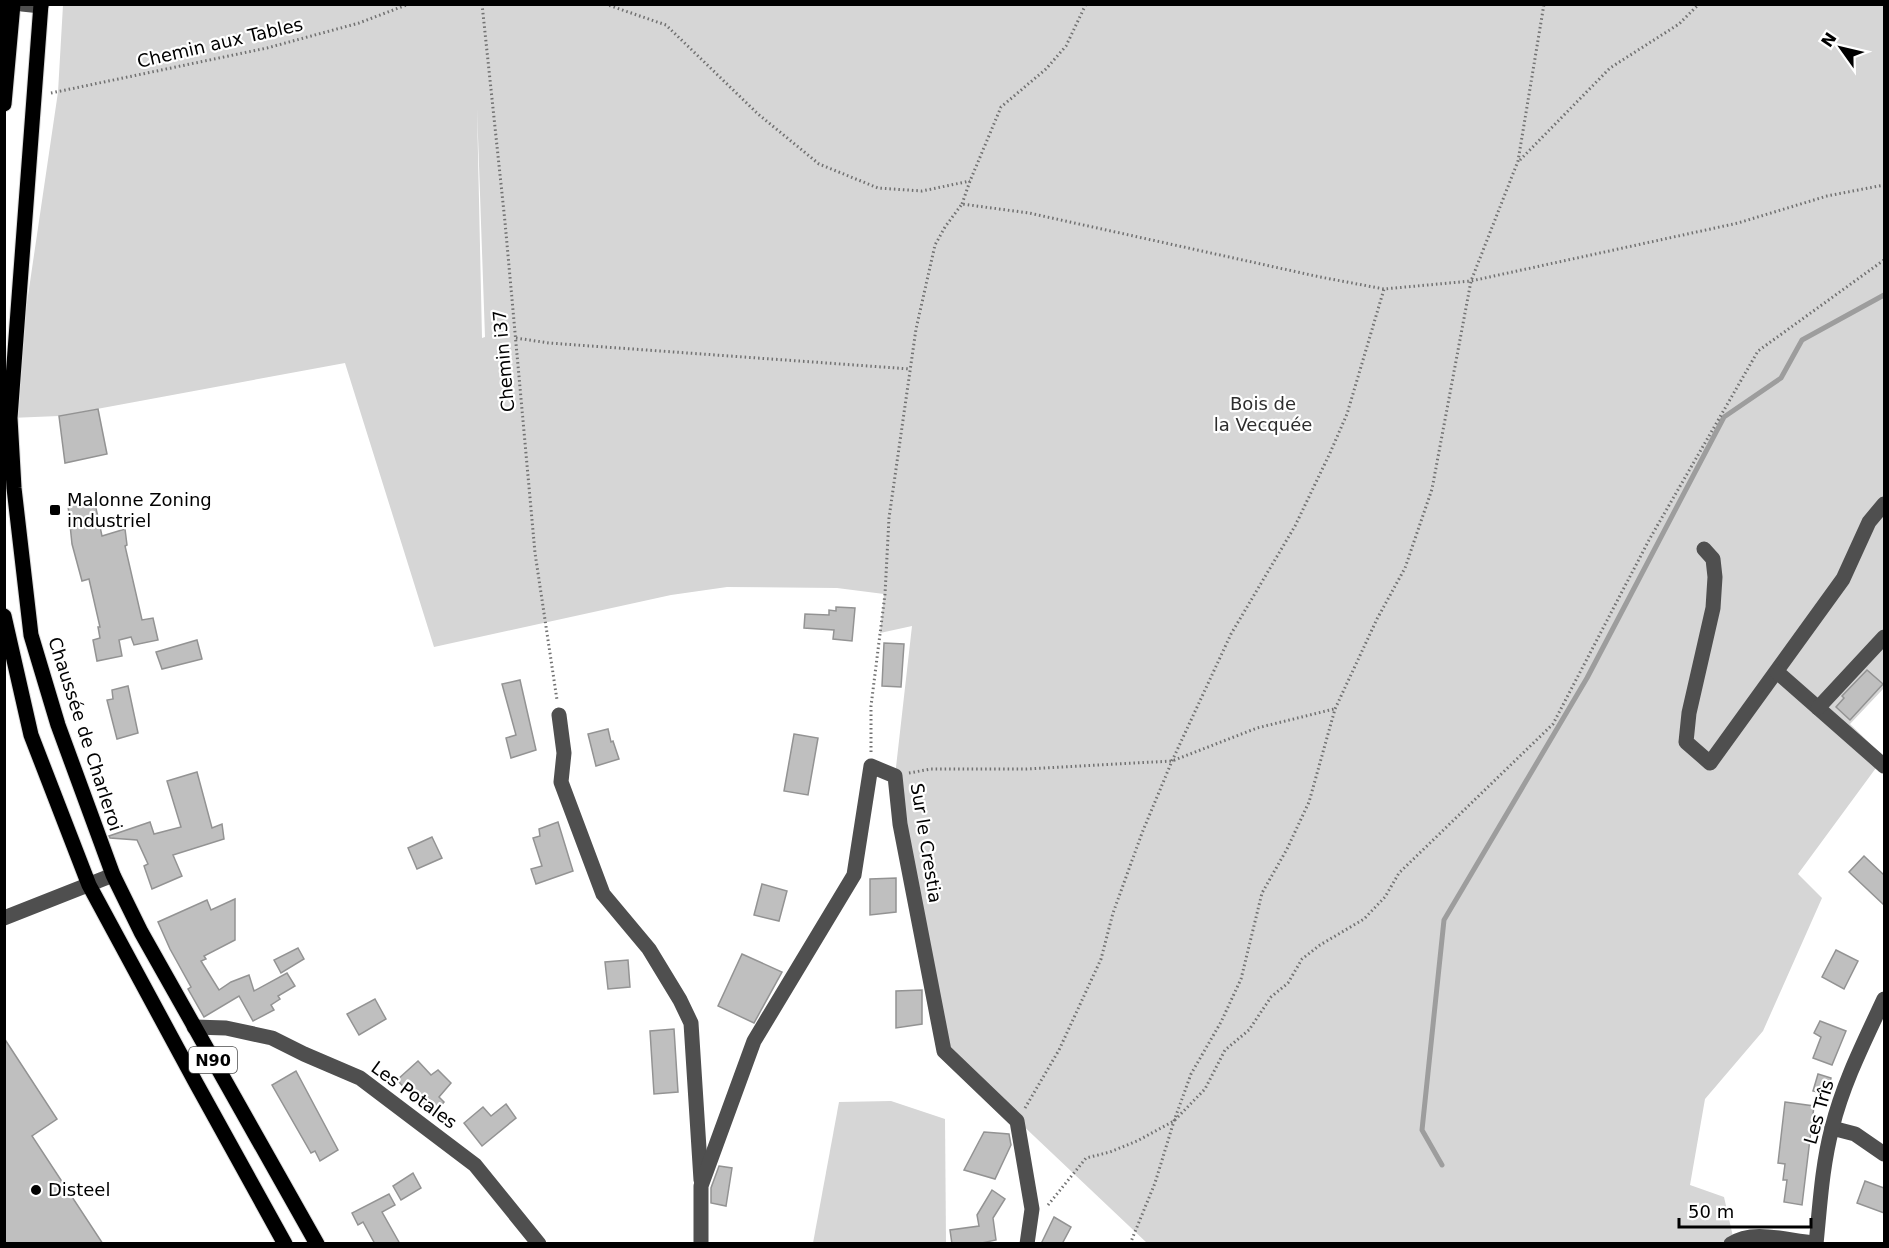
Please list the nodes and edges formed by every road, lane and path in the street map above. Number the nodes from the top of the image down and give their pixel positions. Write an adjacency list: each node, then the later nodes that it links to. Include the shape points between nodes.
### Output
1 (13, 4): 10 (main road)
2 (22, 4): 9 (street)
3 (409, 4): 11 (path, Chemin aux Tables, via 359,23 267,48 61,92)
4 (482, 4): 20 (path, Chemin i37)
5 (605, 4): 14 (path, via 666,25 758,114 819,164 878,188 922,191)
6 (1086, 4): 14 (path, via 1077,27 1059,54 1000,108)
7 (1544, 4): 13 (path)
8 (1699, 4): 13 (path, via 1678,24 1610,68)
9 (41, 5): 11 (main road, Chaussée de Charleroi / N90)
10 (7, 40): 12 (main road)
11 (34, 94): 34 (main road, Chaussée de Charleroi / N90, via 10,394 15,499 32,635 58,725)
12 (4, 104)
13 (1518, 161): 18 (path)
14 (970, 181): 16 (path)
15 (1884, 185): 18 (path, via 1827,196 1738,223)
16 (963, 204): 19 (path, via 1029,213); 21 (path, via 935,245)
17 (1884, 260): 40 (path, via 1758,351 1649,540 1552,724 1399,873 1385,897 1364,919 1302,958 1288,983 1271,997 1249,1030 1225,1050 1205,1089)
18 (1471, 281): 19 (path); 28 (path, via 1432,489 1405,568)
19 (1384, 289): 30 (path, via 1347,414 1330,453 1295,526 1231,634)
20 (516, 338): 21 (path); 29 (path, Chemin i37, via 535,553)
21 (910, 369): 31 (path, via 889,518 871,706)
22 (1884, 504): 26 (street, via 1869,522 1843,579)
23 (1704, 549): 26 (street, via 1713,559 1713,608 1686,742 1710,763)
24 (4, 616): 35 (main road, N90, via 31,735)
25 (1884, 638): 27 (street)
26 (1778, 672): 27 (street)
27 (1818, 708): 32 (street)
28 (1335, 709): 30 (path, via 1257,728); 40 (path, via 1309,802 1262,893 1241,979 1191,1074)
29 (560, 715): 43 (street, via 564,753 561,782 603,894 649,950 691,1023)
30 (1172, 761): 33 (path, via 1026,770 931,769); 39 (path, via 1113,912 1101,959 1059,1050)
31 (871, 766): 33 (street, Sur le Crestia); 43 (street, via 854,875 754,1041)
32 (1884, 766)
33 (895, 776): 39 (street, Sur le Crestia, via 900,824 944,1051)
34 (113, 875): 35 (street); 38 (main road, Chaussée de Charleroi / N90)
35 (89, 885): 36 (street); 46 (main road, N90)
36 (4, 918)
37 (1884, 999): 41 (street, Les Trîs)
38 (194, 1027): 47 (main road, Chaussée de Charleroi / N90); 48 (street, Les Potales, via 226,1028 272,1038 360,1078 475,1165)
39 (1017, 1121): 44 (street)
40 (1174, 1121): 44 (path, via 1137,1141 1086,1158 1046,1208); 51 (path)
41 (1832, 1128): 42 (street, via 1855,1134); 45 (street, Les Trîs)
42 (1884, 1154)
43 (701, 1186): 49 (street)
44 (1032, 1209): 50 (street)
45 (1816, 1243): 52 (street, via 1763,1236 1742,1237)
46 (285, 1244)
47 (317, 1244)
48 (539, 1244)
49 (701, 1244)
50 (1027, 1244)
51 (1130, 1244)
52 (1731, 1244)

